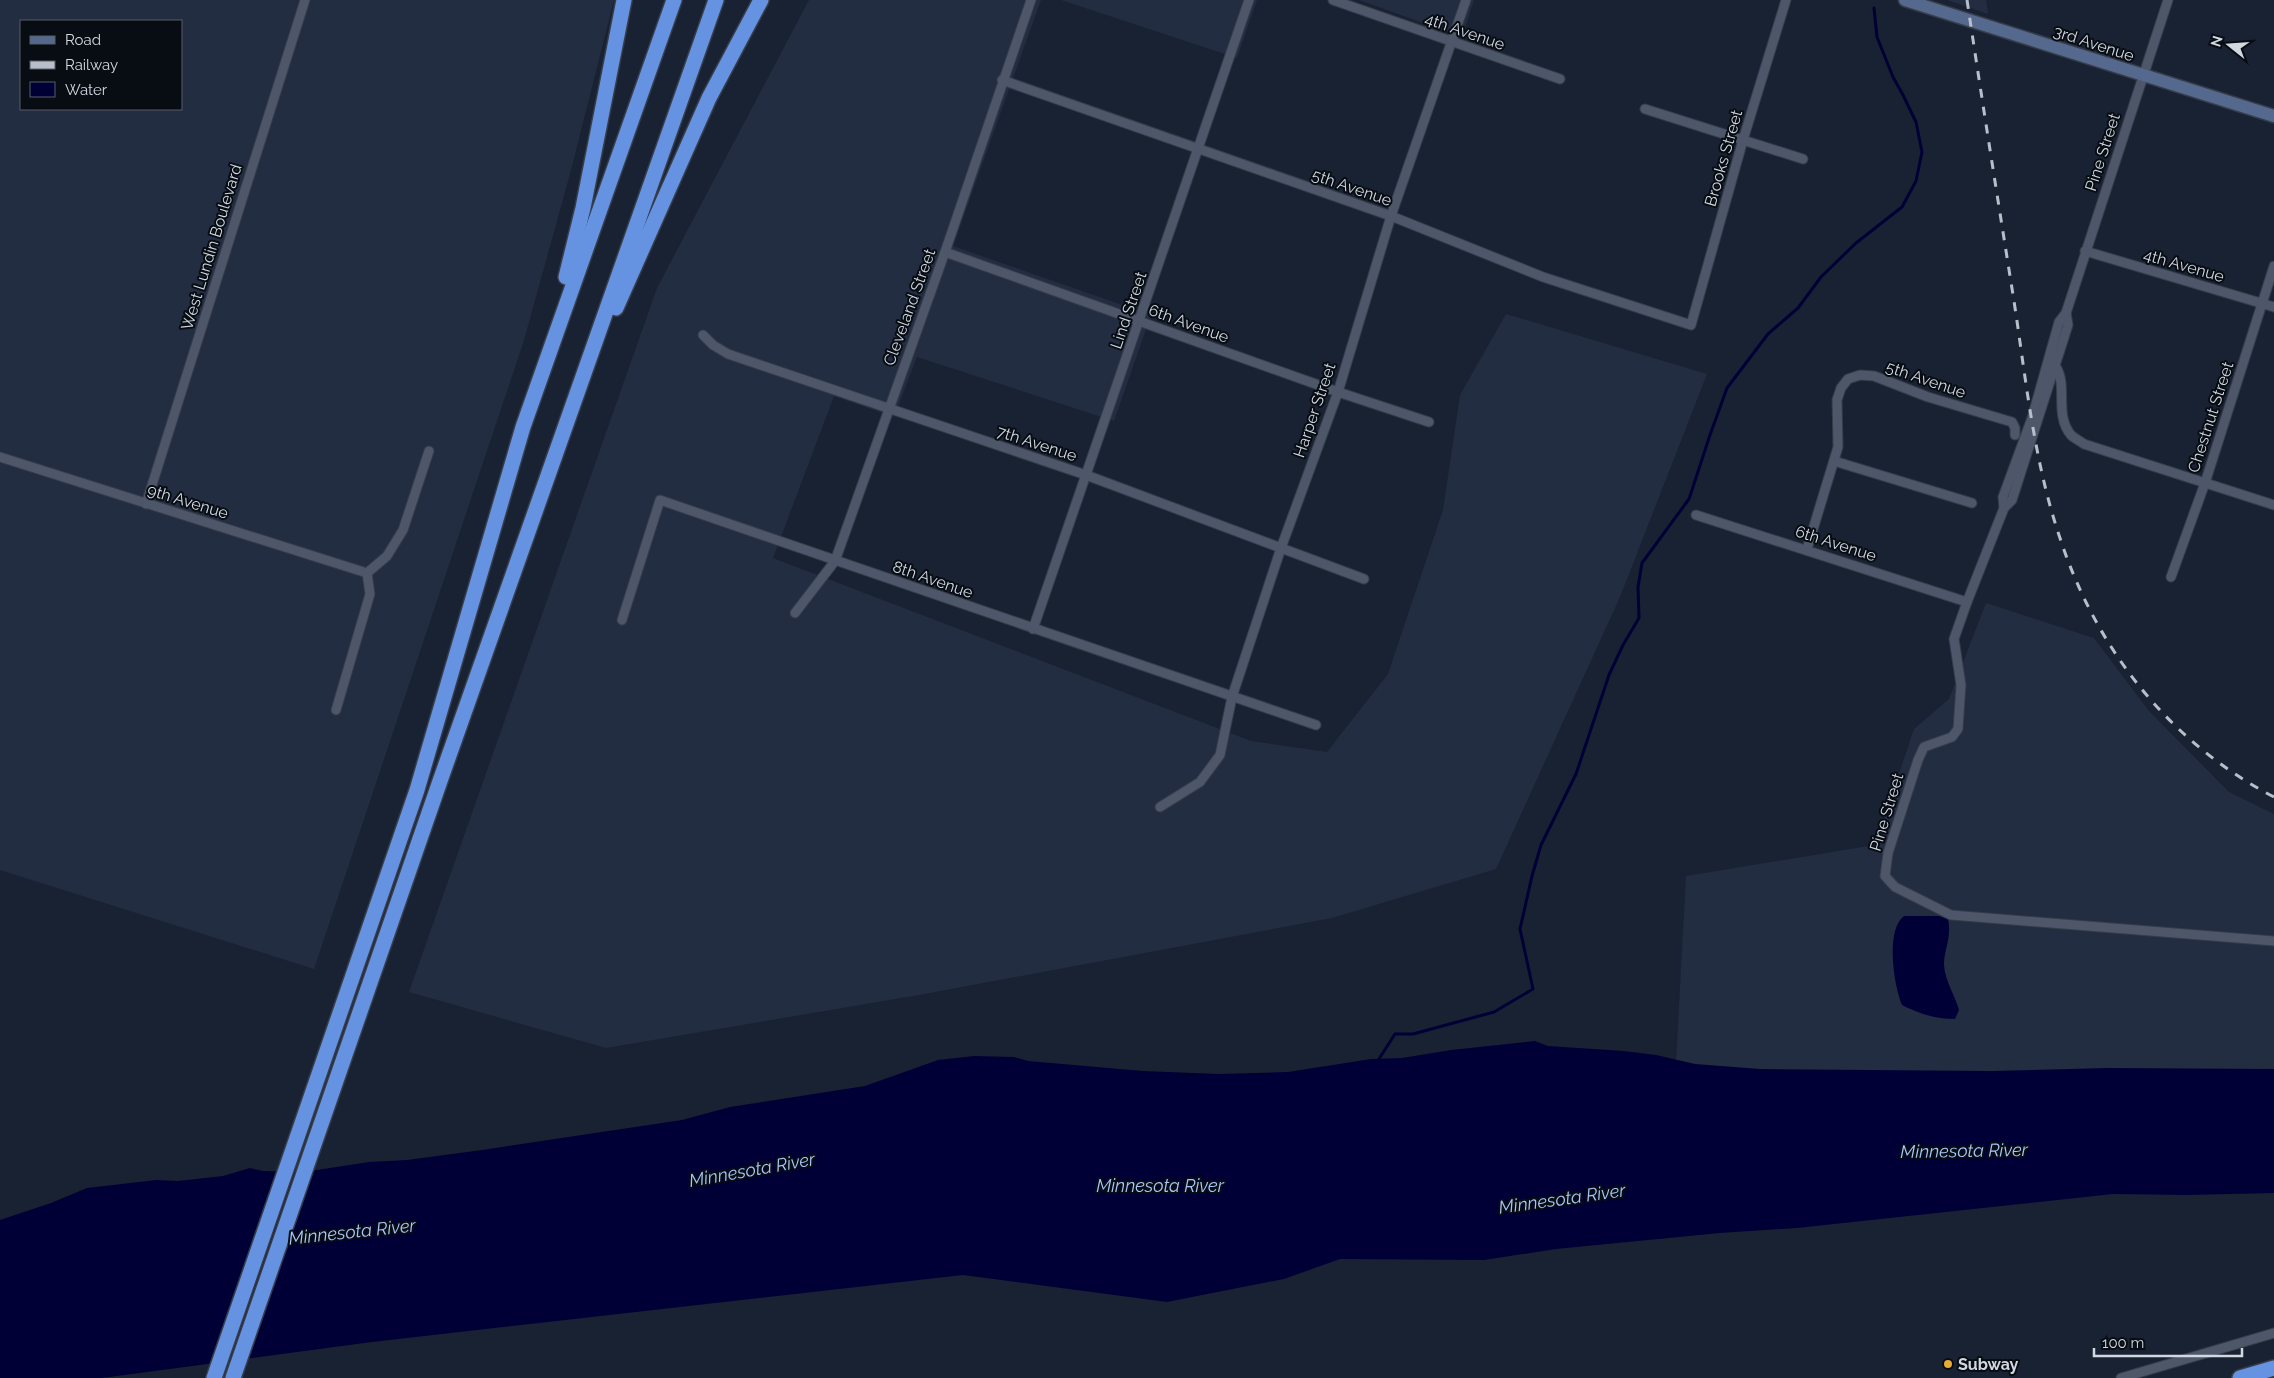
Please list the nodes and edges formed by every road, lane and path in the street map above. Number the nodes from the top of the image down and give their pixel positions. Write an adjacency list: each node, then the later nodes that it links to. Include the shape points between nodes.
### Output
1 (305, 0): 45 (street, West Lundin Boulevard)
2 (624, 0): 37 (highway, via 576,238)
3 (674, 0): 37 (highway)
4 (716, 0): 33 (highway)
5 (761, 0): 33 (highway, via 709,98)
6 (1031, 0): 16 (street, Cleveland Street)
7 (1249, 0): 20 (street, Lind Street)
8 (1332, 0): 13 (street, 4th Avenue)
9 (1466, 0): 13 (street, Harper Street)
10 (1786, 0): 19 (street, Brooks Street)
11 (1904, 0): 14 (street, 3rd Avenue)
12 (2168, 0): 14 (street, Pine Street)
13 (1452, 42): 15 (street, 4th Avenue); 22 (street, Harper Street)
14 (2143, 76): 18 (street, 3rd Avenue); 23 (street, Pine Street)
15 (1560, 78)
16 (1002, 80): 20 (street, 5th Avenue); 24 (street, Cleveland Street)
17 (1644, 109): 19 (street)
18 (2274, 116)
19 (1743, 140): 21 (street); 30 (street, Brooks Street)
20 (1198, 150): 22 (street, 5th Avenue); 29 (street, Lind Street)
21 (1803, 159)
22 (1391, 216): 30 (street, 5th Avenue, via 1543,277); 34 (street, Harper Street)
23 (2085, 251): 26 (street, 4th Avenue); 28 (street, Pine Street)
24 (945, 252): 29 (street, 6th Avenue); 35 (street, Cleveland Street)
25 (2274, 266): 26 (street, Chestnut Street)
26 (2262, 304): 27 (street, 4th Avenue); 43 (street, Chestnut Street)
27 (2274, 307)
28 (2066, 313): 32 (street, Pine Street, via 2068,325); 47 (street, Pine Street, via 2059,322 2032,418 2003,497)
29 (1140, 321): 34 (street, 6th Avenue); 42 (street, Lind Street)
30 (1691, 325)
31 (703, 335): 35 (street, 7th Avenue, via 713,346 728,354)
32 (2056, 367): 43 (street, via 2060,374 2062,416 2071,434 2084,444); 47 (street, Pine Street, via 2012,500)
33 (585, 369): 67 (highway)
34 (1338, 392): 36 (street, 6th Avenue); 49 (street, Harper Street)
35 (889, 409): 42 (street, 7th Avenue); 51 (street, Cleveland Street)
36 (1429, 422)
37 (524, 427): 66 (highway, via 417,790)
38 (2015, 436): 41 (street, 5th Avenue, via 2016,428 2012,422 1928,397 1874,376 1860,375 1848,379 1840,388 1837,400 1838,446)
39 (429, 451): 52 (street, via 404,530 387,556)
40 (0, 457): 45 (street, 9th Avenue)
41 (1834, 461): 44 (street); 50 (street, 5th Avenue)
42 (1086, 475): 49 (street, 7th Avenue); 58 (street, Lind Street)
43 (2205, 482): 46 (street); 53 (street, Chestnut Street)
44 (1972, 503)
45 (146, 504): 52 (street, 9th Avenue)
46 (2274, 504)
47 (2004, 508): 55 (street, Pine Street)
48 (1696, 514): 50 (street, 6th Avenue)
49 (1281, 548): 54 (street, 7th Avenue); 59 (street, Harper Street)
50 (1807, 549): 55 (street, 6th Avenue)
51 (835, 561): 56 (street, Cleveland Street); 57 (street, 8th Avenue, via 660,500); 58 (street, 8th Avenue)
52 (367, 572): 60 (street, via 370,594)
53 (2171, 577)
54 (1364, 579)
55 (1967, 602): 63 (street, Pine Street, via 1954,639 1961,685 1958,729 1952,737 1924,747 1885,866 1885,876 1895,886 1951,915)
56 (796, 613)
57 (622, 620)
58 (1033, 629): 59 (street, 8th Avenue)
59 (1232, 697): 61 (street, 8th Avenue); 62 (street, Harper Street, via 1220,754 1200,782)
60 (336, 710)
61 (1316, 725)
62 (1160, 807)
63 (2274, 941)
64 (2274, 1333): 68 (street)
65 (2274, 1368): 69 (highway)
66 (214, 1378)
67 (233, 1378)
68 (2121, 1378)
69 (2240, 1378)

